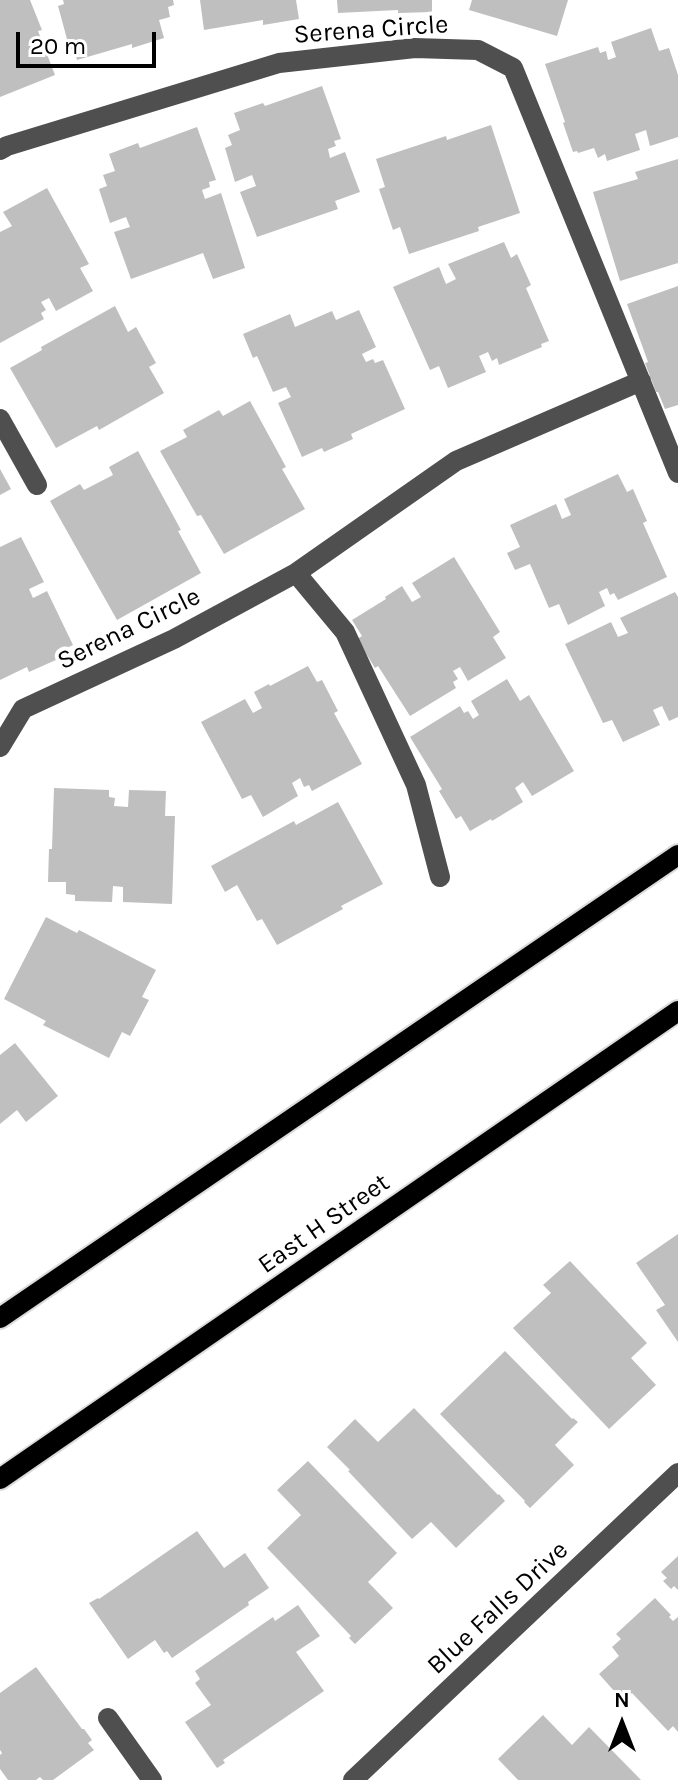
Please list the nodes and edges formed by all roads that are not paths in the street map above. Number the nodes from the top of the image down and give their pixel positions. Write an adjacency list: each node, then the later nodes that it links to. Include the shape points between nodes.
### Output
1 (0, 150): 2 (street, Serena Circle, via 279,63 415,48 478,50 513,68)
2 (641, 381): 4 (street, Serena Circle); 6 (street, Serena Circle, via 456,461)
3 (0, 419): 5 (street)
4 (678, 473)
5 (37, 485)
6 (296, 573): 7 (street, Serena Circle, via 174,639 23,709); 9 (street, via 345,632 416,785)
7 (0, 747)
8 (678, 855): 11 (main road)
9 (440, 877)
10 (678, 1011): 13 (main road, East H Street)
11 (0, 1318)
12 (678, 1473): 16 (street, Blue Falls Drive)
13 (0, 1479)
14 (108, 1718): 15 (street)
15 (152, 1780)
16 (353, 1780)

